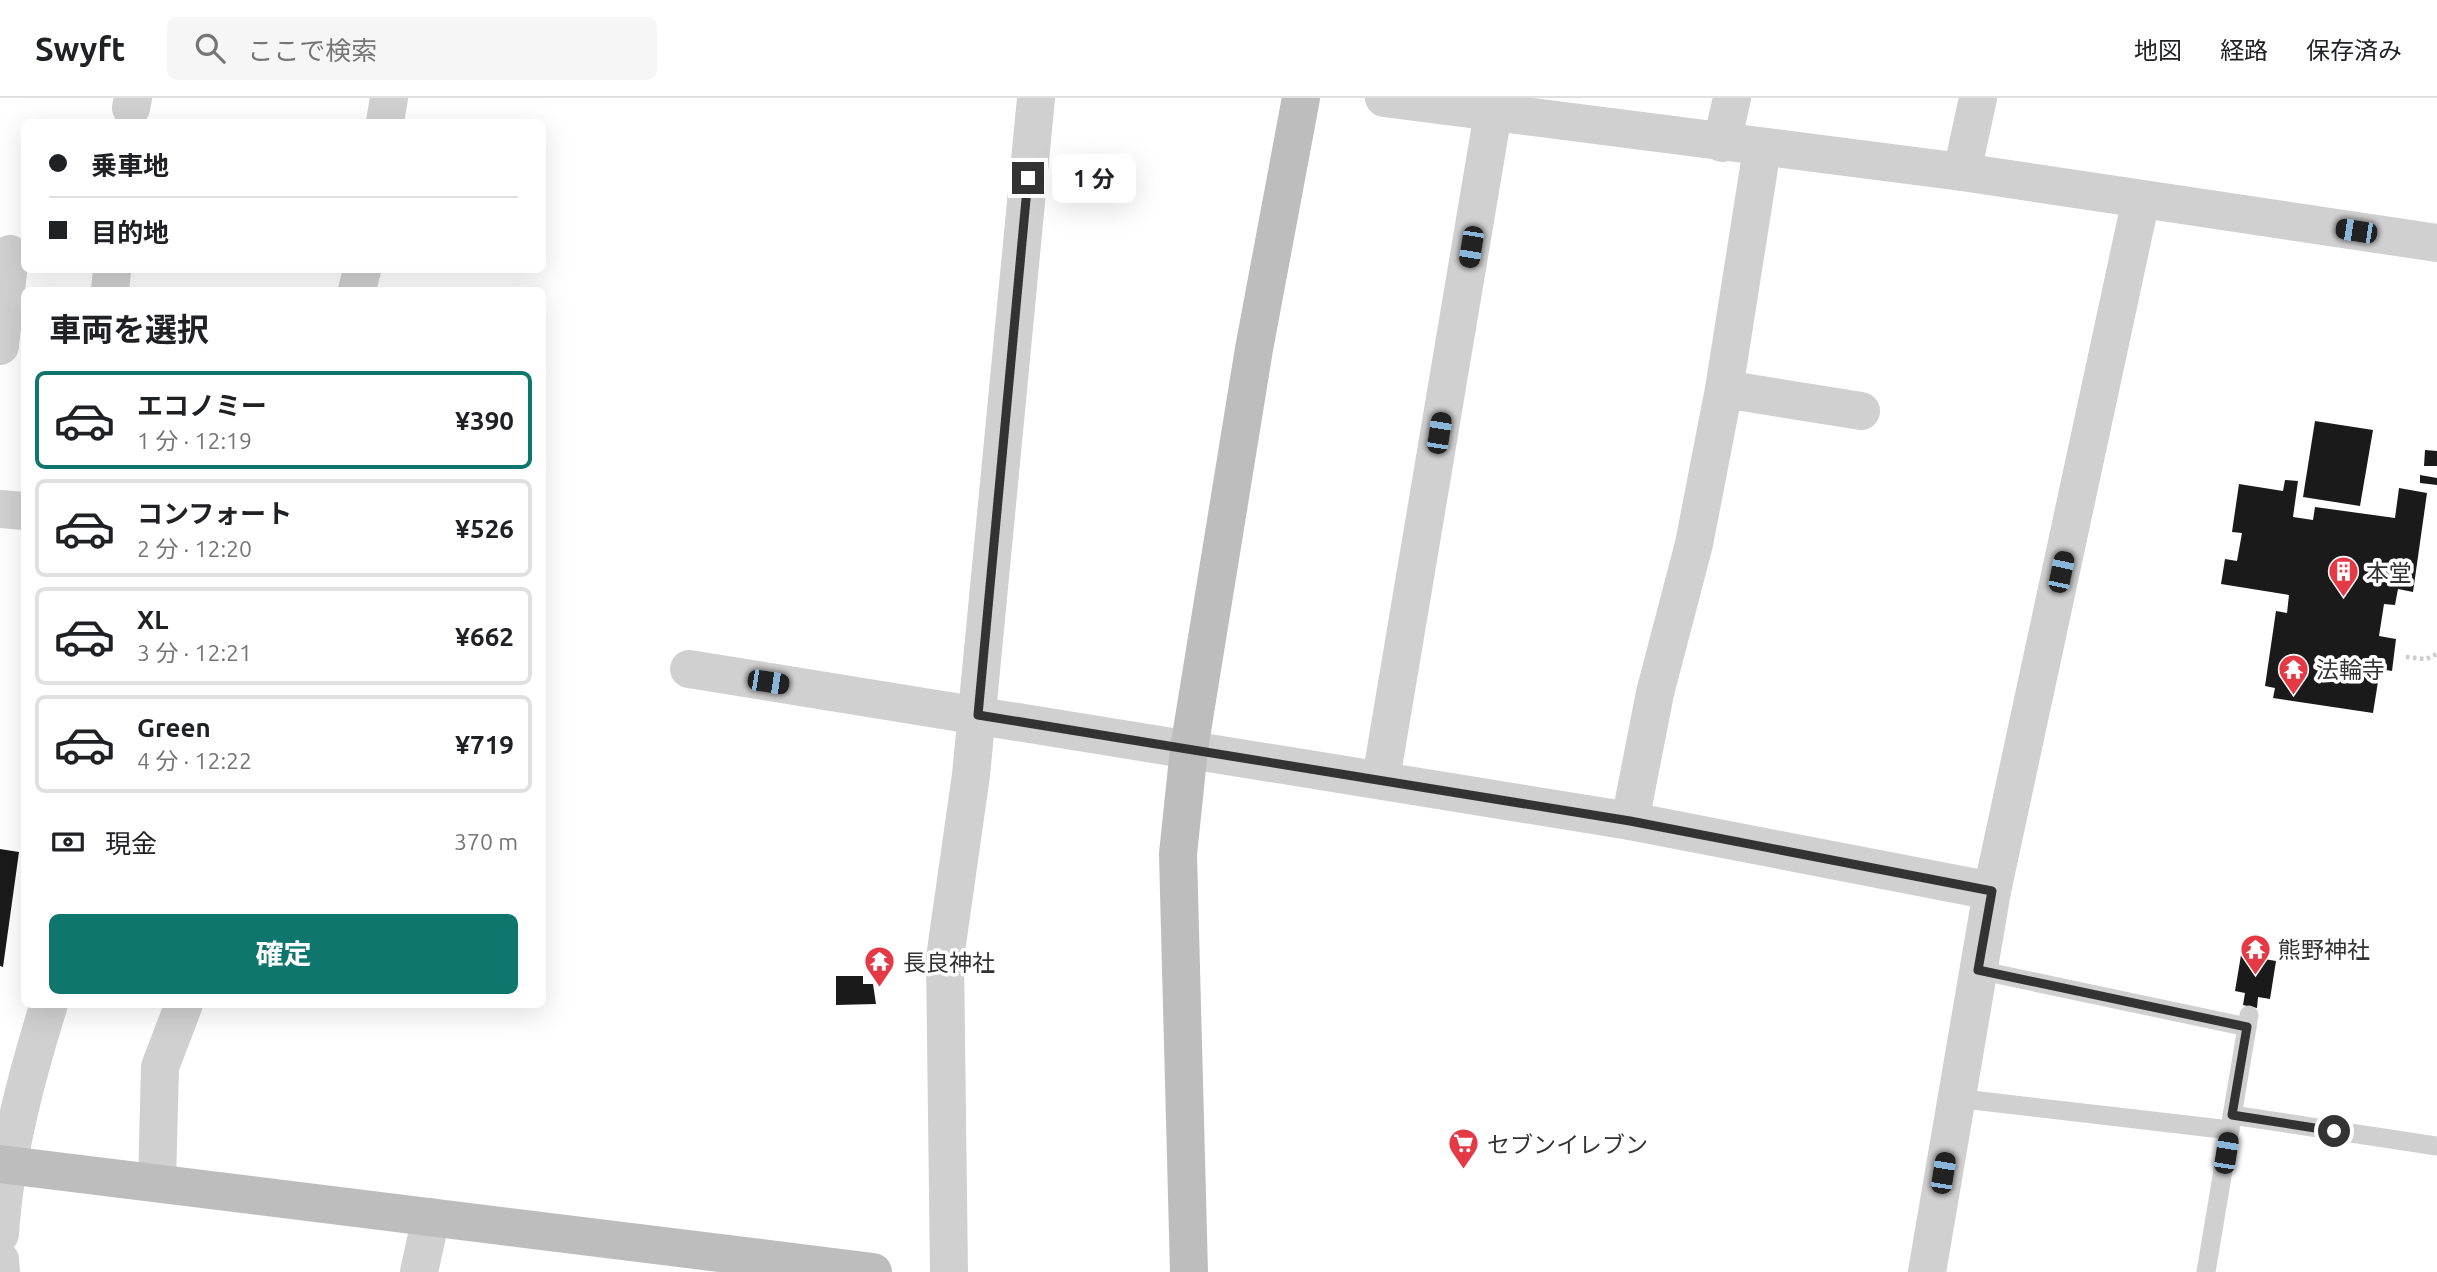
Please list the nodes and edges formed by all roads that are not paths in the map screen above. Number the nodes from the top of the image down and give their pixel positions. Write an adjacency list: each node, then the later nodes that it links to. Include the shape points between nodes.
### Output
1 (389, 98): 9 (street)
2 (1036, 98): 22 (street)
3 (1301, 98): 23 (street, via 1254,349)
4 (1384, 98): 8 (street)
5 (1732, 98): 10 (street)
6 (1978, 98): 12 (street)
7 (1557, 109): 8 (street); 10 (street)
8 (1493, 113): 24 (street)
9 (386, 119)
10 (1722, 144): 11 (street)
11 (1762, 149): 12 (street); 17 (street)
12 (1962, 172): 13 (street)
13 (2141, 199): 14 (street); 26 (street)
14 (2437, 243)
15 (10, 254): 16 (street)
16 (0, 346)
17 (1724, 388): 18 (street); 25 (street, via 1694,544 1655,692)
18 (1861, 411)
19 (0, 509): 20 (street)
20 (21, 511)
21 (689, 669): 22 (street)
22 (978, 715): 23 (street); 41 (street, via 945,958)
23 (1189, 749): 24 (street); 42 (street, via 1178,855)
24 (1381, 779): 25 (street)
25 (1630, 821): 26 (street)
26 (1992, 891): 27 (street)
27 (1978, 970): 30 (street); 31 (lane, via 2248,1021)
28 (48, 1008): 33 (street)
29 (182, 1008): 34 (street, via 160,1067)
30 (1955, 1098): 31 (lane); 43 (street)
31 (2231, 1122): 32 (lane); 44 (lane)
32 (2437, 1146)
33 (4, 1164): 34 (street); 36 (street)
34 (157, 1183): 35 (street)
35 (432, 1217): 39 (street); 40 (street)
36 (0, 1234)
37 (0, 1260): 38 (street)
38 (1, 1272)
39 (419, 1272)
40 (873, 1272)
41 (949, 1272)
42 (1189, 1272)
43 (1927, 1272)
44 (2206, 1272)

